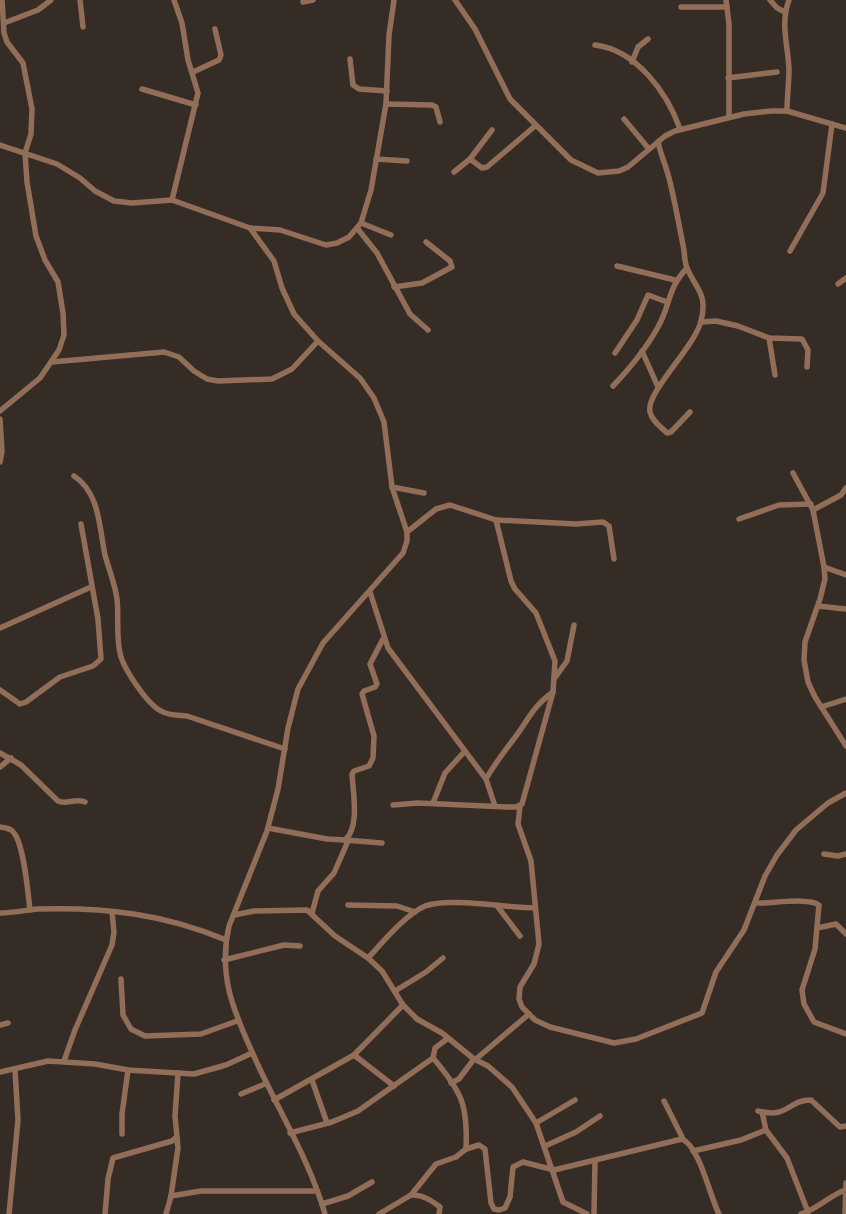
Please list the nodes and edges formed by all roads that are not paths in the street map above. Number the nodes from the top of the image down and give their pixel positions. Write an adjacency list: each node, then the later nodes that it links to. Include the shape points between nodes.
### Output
1 (2, 0): 15 (street)
2 (51, 0): 15 (street, via 38,10)
3 (80, 0): 16 (street)
4 (174, 0): 22 (street)
5 (312, 0): 11 (street)
6 (394, 0): 26 (street)
7 (455, 0): 34 (street, via 479,37 505,92)
8 (726, 0): 13 (street)
9 (770, 0): 14 (street)
10 (789, 0): 14 (street)
11 (303, 2)
12 (681, 7): 13 (street)
13 (727, 7): 24 (street)
14 (785, 12): 29 (street, via 784,45 789,69)
15 (2, 22): 41 (street, via 7,42 23,63 32,109 32,129)
16 (83, 28)
17 (215, 28): 22 (street, via 221,55 219,60)
18 (648, 39): 21 (street, via 638,47)
19 (595, 45): 21 (street, via 615,51)
20 (350, 58): 26 (street, via 353,85 359,89)
21 (632, 62): 35 (street, via 663,92)
22 (193, 72): 28 (street, via 198,93)
23 (777, 72): 24 (street)
24 (728, 78): 30 (street)
25 (142, 90): 28 (street)
26 (387, 91): 27 (street)
27 (386, 104): 32 (street, via 432,105 436,107); 42 (street)
28 (196, 106): 46 (street)
29 (787, 111): 30 (street); 33 (street)
30 (729, 117): 35 (street)
31 (624, 119): 40 (street)
32 (440, 122)
33 (832, 124): 36 (street); 51 (street, via 823,193)
34 (535, 126): 40 (street, via 571,160 598,173 628,167); 43 (street, via 487,168)
35 (680, 128): 38 (street)
36 (846, 128)
37 (492, 130): 43 (street)
38 (658, 142): 40 (street); 53 (street, via 670,180)
39 (0, 145): 41 (street)
40 (649, 149)
41 (25, 153): 46 (street, via 57,164 114,202); 65 (street, via 36,236 45,260 55,274 63,313 64,335)
42 (376, 159): 44 (street); 47 (street)
43 (470, 159): 45 (street)
44 (407, 161)
45 (454, 172)
46 (172, 200): 48 (street)
47 (359, 225): 48 (street, via 349,237 326,245 280,230); 49 (street); 57 (street)
48 (250, 228): 62 (street, via 274,261 294,314)
49 (391, 235)
50 (426, 242): 57 (street, via 450,261 452,267 422,283)
51 (790, 251)
52 (617, 266): 55 (street)
53 (687, 268): 55 (street); 59 (street, via 702,295)
54 (846, 278): 56 (street)
55 (675, 280): 58 (street)
56 (838, 284)
57 (394, 287): 60 (street, via 410,314)
58 (667, 302): 63 (street, via 648,295 637,320); 64 (street, via 658,328)
59 (701, 322): 61 (street, via 716,321 738,326); 69 (street, via 692,343)
60 (428, 330)
61 (769, 338): 66 (street, via 802,338 808,350); 67 (street)
62 (318, 341): 65 (street, via 292,369 272,379 207,379 178,357 164,352); 76 (street, via 360,378 374,398 384,422)
63 (615, 352)
64 (642, 352): 68 (street); 69 (street)
65 (52, 362): 70 (street, via 33,385)
66 (807, 367)
67 (775, 375)
68 (613, 386)
69 (658, 387): 71 (street, via 650,412 667,433)
70 (0, 411)
71 (690, 412)
72 (0, 419): 73 (street)
73 (0, 462)
74 (793, 473): 79 (street)
75 (74, 476): 100 (street, via 87,488 97,511 117,599 118,642 123,662 146,697 161,711 188,716)
76 (392, 487): 78 (street); 83 (street)
77 (846, 488): 79 (street, via 841,495)
78 (424, 493)
79 (812, 507): 80 (street, via 779,505); 85 (street)
80 (739, 519)
81 (496, 520): 83 (street, via 450,505 436,509); 84 (street, via 607,523); 94 (street, via 511,581 536,613 553,652)
82 (81, 524): 87 (street)
83 (407, 532): 88 (street, via 403,552)
84 (614, 559)
85 (824, 567): 86 (street); 89 (street)
86 (846, 575)
87 (91, 587): 92 (street); 95 (street, via 102,655 98,663 60,677 20,704)
88 (370, 592): 93 (street); 100 (street, via 314,657 293,704)
89 (818, 606): 90 (street); 98 (street, via 806,642 804,660 808,682)
90 (845, 608)
91 (574, 625): 94 (street, via 567,661)
92 (0, 628)
93 (383, 640): 101 (street, via 396,662); 114 (street, via 370,664 377,684 362,694 374,736 373,758 368,766 352,774 354,826)
94 (554, 679): 96 (street)
95 (0, 690)
96 (553, 692): 105 (street, via 534,708); 111 (street)
97 (846, 699): 98 (street)
98 (821, 707): 99 (street)
99 (846, 746)
100 (285, 749): 113 (street)
101 (465, 751): 105 (street); 108 (street, via 445,773)
102 (0, 753): 103 (street)
103 (11, 758): 104 (street); 107 (street, via 58,801)
104 (0, 767)
105 (486, 780): 110 (street)
106 (846, 793): 118 (street, via 828,803 790,837 765,876)
107 (85, 802)
108 (433, 803): 109 (street); 110 (street)
109 (393, 805)
110 (496, 806): 111 (street)
111 (520, 806): 121 (street, via 518,824 531,861)
112 (0, 827): 122 (street, via 14,832 18,840)
113 (268, 828): 114 (street, via 327,840); 127 (street)
114 (347, 840): 115 (street); 126 (street, via 334,873 318,891)
115 (382, 843)
116 (824, 854): 117 (street)
117 (846, 854)
118 (755, 903): 128 (street, via 815,902 820,908); 139 (street, via 744,930 716,972 704,1008 696,1016 614,1043 550,1026)
119 (348, 905): 124 (street, via 397,906)
120 (498, 907): 121 (street); 124 (street, via 447,904 425,906); 130 (street)
121 (535, 908): 139 (street, via 538,954 520,987 519,999)
122 (30, 910): 123 (street); 125 (street)
123 (112, 912): 131 (street, via 142,914 171,921); 149 (street, via 112,945)
124 (415, 912): 133 (street)
125 (0, 913)
126 (312, 913): 127 (street, via 307,910 254,910); 133 (street, via 335,936)
127 (234, 914): 131 (street)
128 (816, 928): 129 (street, via 836,924); 143 (street, via 814,949 802,990 804,1004 814,1022)
129 (846, 934)
130 (520, 936)
131 (226, 940): 135 (street)
132 (300, 946): 135 (street, via 284,945)
133 (368, 958): 137 (street, via 382,971)
134 (443, 958): 137 (street)
135 (224, 960): 140 (street, via 228,991)
136 (121, 979): 140 (street, via 123,1015 131,1029 145,1036 201,1034)
137 (395, 991): 138 (street)
138 (402, 1005): 144 (street); 146 (street)
139 (529, 1014): 148 (street)
140 (237, 1021): 145 (street)
141 (8, 1023): 142 (street)
142 (0, 1026)
143 (846, 1034)
144 (447, 1039): 147 (street, via 435,1048); 148 (street)
145 (252, 1053): 153 (street, via 204,1072); 156 (street)
146 (354, 1054): 154 (street, via 333,1064); 157 (street)
147 (434, 1058): 155 (street); 157 (street)
148 (475, 1059): 155 (street, via 459,1079); 163 (street, via 512,1087)
149 (64, 1061): 150 (street, via 48,1061); 151 (street)
150 (15, 1070): 152 (street); 186 (street, via 18,1120)
151 (128, 1070): 153 (street); 168 (street)
152 (0, 1072)
153 (178, 1073): 169 (street)
154 (312, 1080): 159 (street); 164 (street)
155 (451, 1083): 172 (street, via 466,1110)
156 (266, 1084): 158 (street); 159 (street)
157 (394, 1086): 164 (street, via 358,1112)
158 (242, 1094)
159 (274, 1100): 167 (street)
160 (576, 1100): 163 (street)
161 (664, 1101): 170 (street)
162 (600, 1116): 171 (street)
163 (536, 1122): 171 (street)
164 (327, 1123): 167 (street)
165 (846, 1126): 166 (street, via 840,1127 811,1100 779,1113 760,1111)
166 (766, 1130): 173 (street, via 741,1140); 185 (street, via 787,1158)
167 (290, 1133): 179 (street)
168 (122, 1134)
169 (177, 1137): 181 (street); 187 (street, via 113,1158)
170 (683, 1139): 173 (street); 174 (street)
171 (546, 1146): 175 (street)
172 (466, 1149): 175 (street, via 485,1148 491,1203 499,1210 505,1208 510,1197 513,1167 517,1164 523,1162); 180 (street, via 456,1157 432,1166)
173 (693, 1151): 184 (street, via 710,1187)
174 (595, 1162): 175 (street); 194 (street)
175 (554, 1170): 193 (street, via 563,1202)
176 (372, 1182): 182 (street, via 348,1196)
177 (846, 1183): 178 (street)
178 (845, 1190): 185 (street); 195 (street)
179 (316, 1191): 181 (street, via 202,1191); 182 (street)
180 (411, 1195): 183 (street); 192 (street, via 440,1207)
181 (171, 1196): 188 (street)
182 (322, 1204): 189 (street)
183 (388, 1209): 190 (street); 191 (street)
184 (716, 1213)
185 (805, 1213)
186 (9, 1214)
187 (105, 1214)
188 (166, 1214)
189 (325, 1214)
190 (379, 1214)
191 (394, 1214)
192 (439, 1214)
193 (587, 1214)
194 (594, 1214)
195 (845, 1214)

